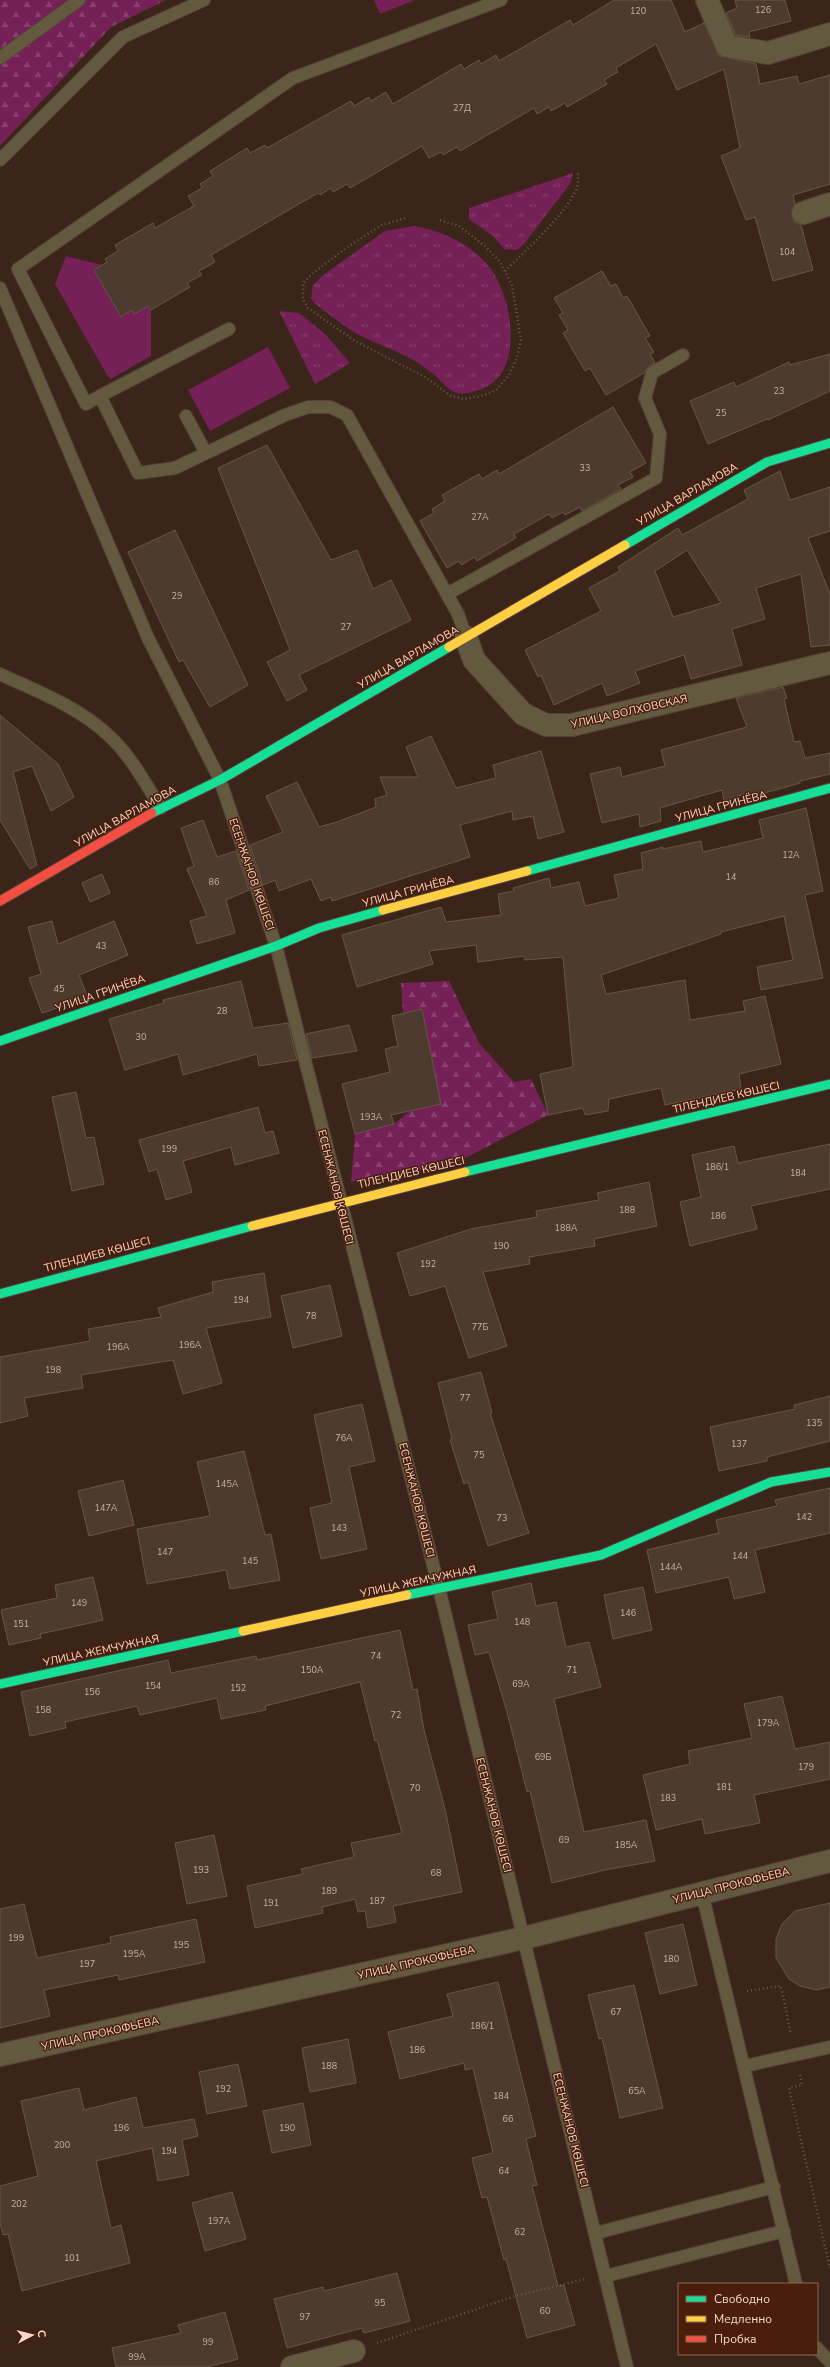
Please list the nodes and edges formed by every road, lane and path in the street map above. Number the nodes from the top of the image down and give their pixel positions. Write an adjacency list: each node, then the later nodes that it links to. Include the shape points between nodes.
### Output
1 (79, 0): 6 (lane)
2 (204, 0): 7 (lane, via 123,37)
3 (501, 0): 17 (lane, via 293,78 18,269 86,404)
4 (707, 0): 5 (street, via 727,46 768,53)
5 (830, 34)
6 (0, 58)
7 (0, 160)
8 (578, 171): 13 (path, via 578,183 571,199 530,247)
9 (830, 204): 10 (street)
10 (803, 213)
11 (405, 218): 13 (path, via 382,225 313,273 304,283 303,299 308,308 355,341 412,370 451,396 481,396 496,390 509,376 517,358 521,340 512,285)
12 (439, 220): 13 (path, via 459,226 486,247)
13 (505, 271)
14 (0, 288): 25 (lane, ЕСЕНЖАНОВ КӨШЕСІ, via 148,638)
15 (228, 329): 17 (lane)
16 (683, 355): 21 (lane, via 652,373 645,398 660,434 656,478)
17 (100, 396): 20 (lane, via 138,473 175,468)
18 (186, 416): 20 (lane)
19 (830, 443): 22 (street, УЛИЦА ВАРЛАМОВА, via 767,462)
20 (206, 453): 21 (lane, via 284,415 308,407 330,407 347,415)
21 (447, 594): 22 (lane)
22 (466, 637): 23 (street, УЛИЦА ВОЛХОВСКАЯ, via 474,660 523,714 546,725 572,726); 25 (street, УЛИЦА ВАРЛАМОВА)
23 (830, 662)
24 (0, 674): 27 (lane, via 80,713 107,734 128,758)
25 (220, 780): 27 (street, УЛИЦА ВАРЛАМОВА); 29 (lane, ЕСЕНЖАНОВ КӨШЕСІ)
26 (830, 788): 29 (street, УЛИЦА ГРИНЁВА, via 319,928)
27 (161, 808): 28 (street, УЛИЦА ВАРЛАМОВА)
28 (0, 901)
29 (276, 946): 30 (street, УЛИЦА ГРИНЁВА); 32 (lane, ЕСЕНЖАНОВ КӨШЕСІ)
30 (0, 1040)
31 (830, 1084): 32 (street, ТІЛЕНДИЕВ КӨШЕСІ)
32 (339, 1202): 33 (street, ТІЛЕНДИЕВ КӨШЕСІ); 35 (lane, ЕСЕНЖАНОВ КӨШЕСІ)
33 (0, 1294)
34 (830, 1472): 35 (street, УЛИЦА ЖЕМЧУЖНАЯ, via 772,1482 601,1555)
35 (439, 1588): 36 (street, УЛИЦА ЖЕМЧУЖНАЯ); 39 (lane, ЕСЕНЖАНОВ КӨШЕСІ)
36 (0, 1684)
37 (830, 1861): 38 (street, УЛИЦА ПРОКОФЬЕВА)
38 (702, 1893): 39 (street, УЛИЦА ПРОКОФЬЕВА); 40 (lane)
39 (524, 1938): 42 (street, УЛИЦА ПРОКОФЬЕВА); 47 (lane, ЕСЕНЖАНОВ КӨШЕСІ)
40 (726, 1994): 43 (path, via 781,1986); 44 (lane)
41 (830, 2047): 43 (lane)
42 (0, 2055)
43 (795, 2055): 44 (lane); 48 (path, via 802,2085 788,2088)
44 (745, 2066): 45 (lane)
45 (774, 2187): 46 (lane); 47 (lane)
46 (784, 2231): 49 (lane); 50 (lane)
47 (596, 2233): 49 (lane, ЕСЕНЖАНОВ КӨШЕСІ)
48 (830, 2268)
49 (606, 2276): 52 (path, via 516,2296); 55 (lane, ЕСЕНЖАНОВ КӨШЕСІ)
50 (796, 2283)
51 (818, 2349): 53 (lane)
52 (354, 2351): 54 (street)
53 (830, 2362)
54 (292, 2367)
55 (627, 2367)

